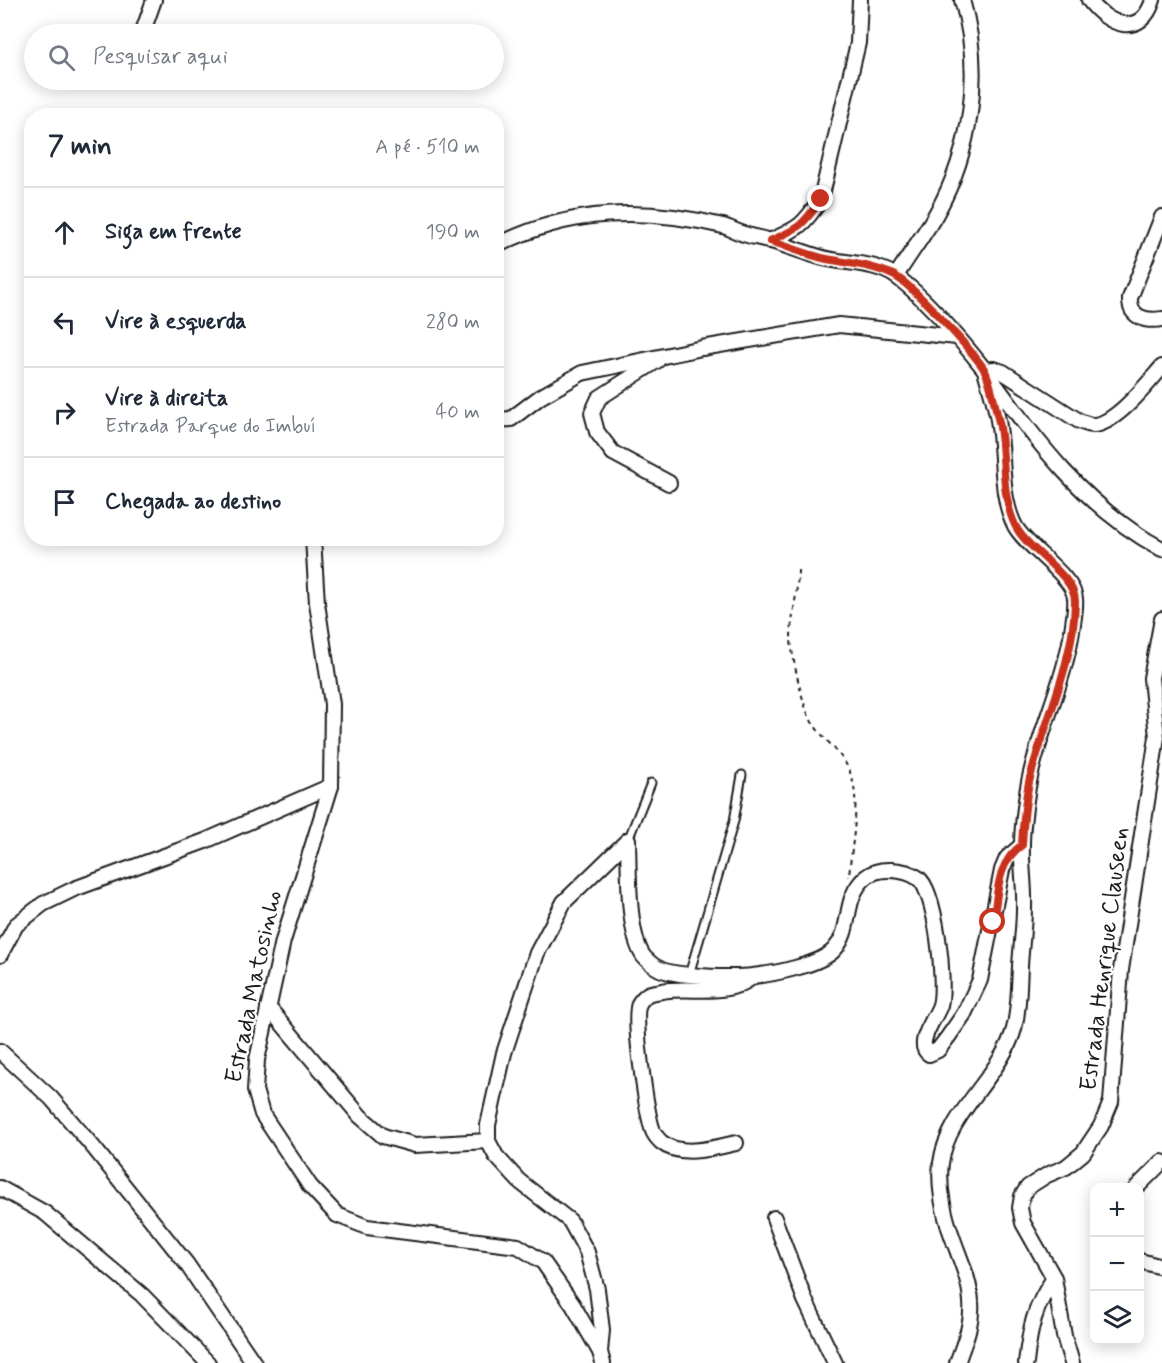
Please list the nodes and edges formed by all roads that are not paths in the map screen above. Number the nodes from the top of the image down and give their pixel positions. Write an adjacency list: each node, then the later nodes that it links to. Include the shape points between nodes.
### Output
1 (154, 0): 6 (street)
2 (860, 0): 8 (street, via 858,43 821,199 796,229)
3 (962, 0): 10 (street, via 973,61 964,146 936,214)
4 (1089, 0): 5 (street, via 1120,25 1132,25 1143,19)
5 (1153, 0)
6 (146, 24)
7 (1162, 217): 11 (street, via 1129,307 1140,317)
8 (770, 241): 9 (street, via 726,226 636,212 580,217); 10 (street)
9 (504, 243)
10 (896, 276): 12 (street)
11 (1162, 320)
12 (957, 337): 13 (street, via 839,326); 15 (street)
13 (665, 356): 16 (street, via 582,374); 17 (street, via 599,398 592,413 597,432 612,453)
14 (1162, 366): 15 (street, via 1117,414 1092,425 1078,421 1003,372)
15 (985, 370): 19 (street, via 1071,481); 25 (street, via 999,424 1008,507 1016,527 1065,579 1075,598 1065,668 1029,783)
16 (504, 419)
17 (669, 483)
18 (313, 546): 23 (street, Estrada Matosinho, via 317,603 332,704)
19 (1162, 549)
20 (1162, 619): 39 (street, Estrada Henrique Clauseen, via 1151,678 1157,737 1121,970 1111,1102 1083,1153 1028,1187 1020,1208 1023,1223)
21 (742, 775): 27 (lane, via 734,821)
22 (651, 783): 24 (lane)
23 (331, 786): 26 (street, via 205,841 43,904 16,925); 29 (street, Estrada Matosinho, via 283,941)
24 (628, 840): 27 (street, via 635,939 644,957 658,969); 31 (street, via 564,902 537,953 504,1053)
25 (1022, 845): 28 (street, via 1007,858 1002,870 980,980 964,1014 933,1054 923,1046 940,1005 940,962 933,906 924,883 917,877 890,870 867,876 854,891 844,935 834,950 810,964); 44 (street, via 1024,909 1018,1010 1013,1032 948,1140 941,1163 948,1223 972,1302 968,1335)
26 (0, 955)
27 (689, 975): 28 (street)
28 (753, 976): 32 (street, via 743,984 722,988 648,994 639,1004 636,1020 653,1132 662,1143 681,1150 702,1151)
29 (268, 1007): 31 (street, via 360,1116 383,1136 415,1145); 40 (street, Estrada Matosinho, via 255,1090 262,1114 310,1186 337,1215 367,1227 518,1246 543,1262 573,1305)
30 (0, 1052): 42 (street, via 51,1098 94,1148 186,1263)
31 (488, 1141): 40 (street, via 519,1181 570,1221 587,1252 600,1309)
32 (736, 1143)
33 (1162, 1162): 34 (street)
34 (1141, 1183)
35 (0, 1188): 41 (street, via 45,1213 142,1295)
36 (774, 1218): 43 (street, via 805,1300)
37 (1144, 1262): 38 (street)
38 (1162, 1267)
39 (1054, 1278): 45 (street, via 1035,1310); 46 (street, Estrada Henrique Clauseen)
40 (601, 1358)
41 (208, 1363)
42 (254, 1363)
43 (835, 1363)
44 (957, 1363)
45 (1026, 1363)
46 (1072, 1363)

